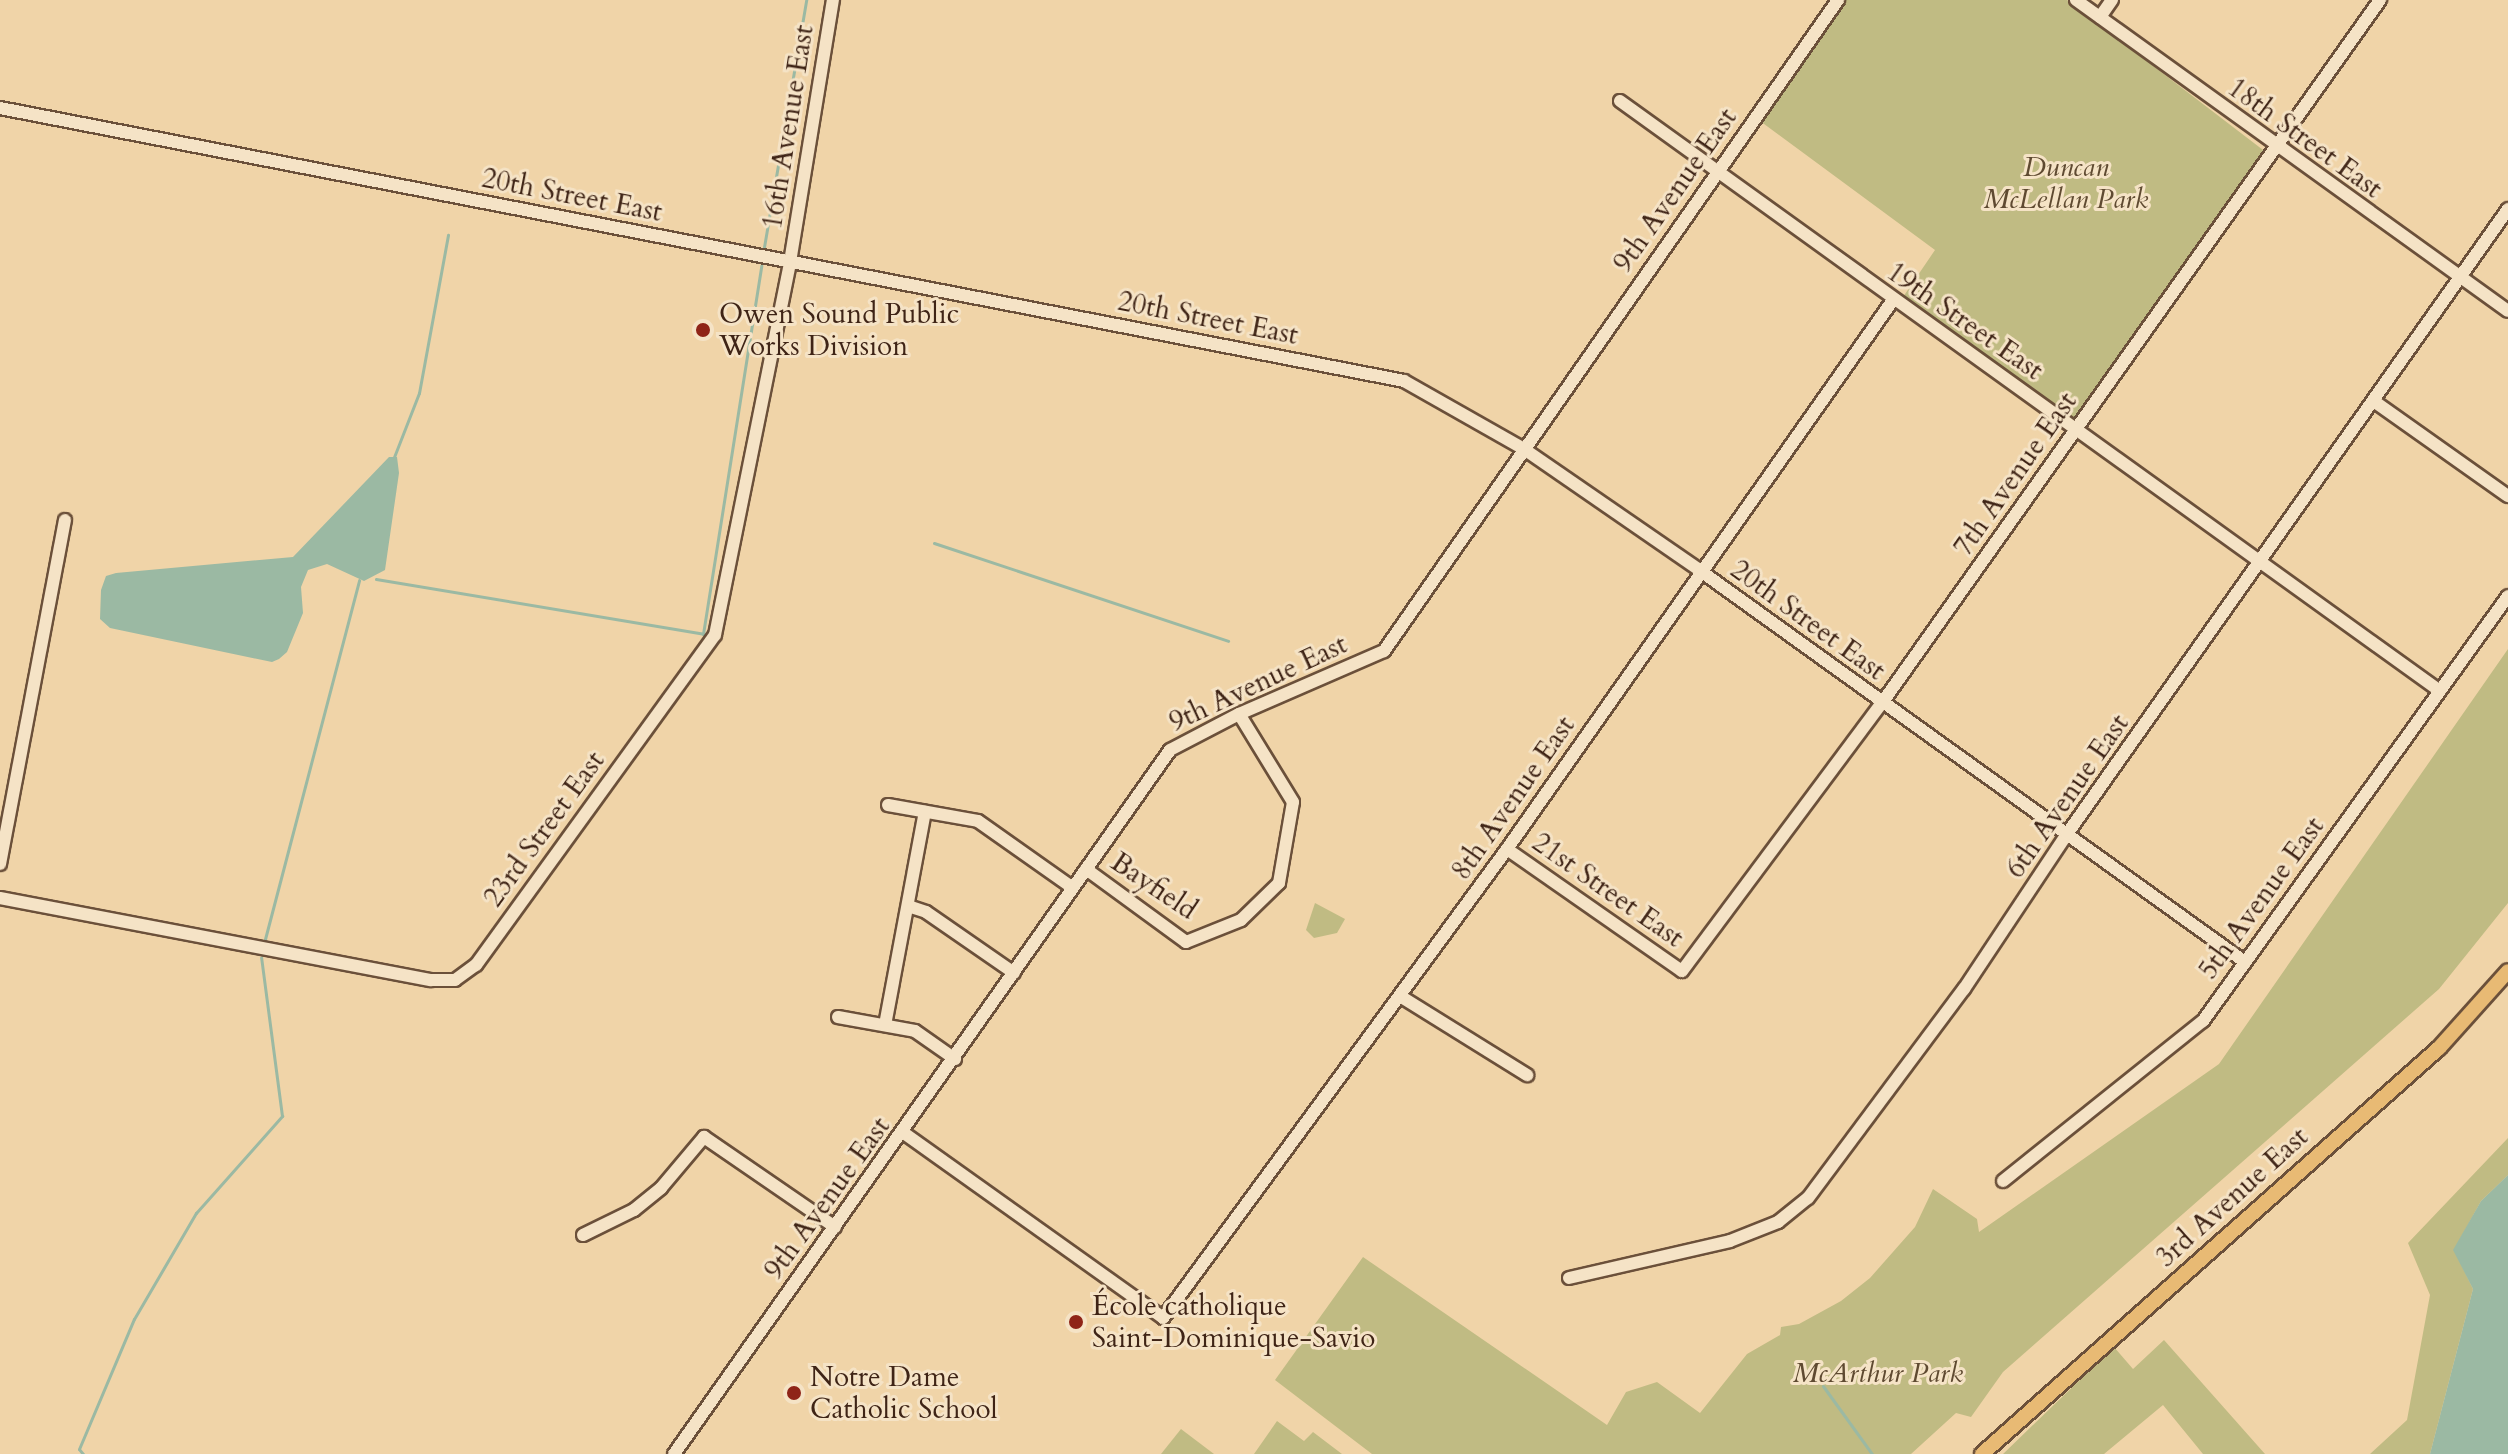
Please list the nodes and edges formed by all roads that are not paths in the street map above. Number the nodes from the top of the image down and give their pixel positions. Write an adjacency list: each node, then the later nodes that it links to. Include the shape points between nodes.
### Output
1 (833, 0): 12 (street, 16th Avenue East)
2 (1838, 0): 10 (street, 9th Avenue East)
3 (2076, 0): 6 (street, 18th Street East)
4 (2112, 0): 6 (street)
5 (2380, 0): 9 (street, 7th Avenue East)
6 (2100, 17): 9 (street, 18th Street East)
7 (1620, 101): 10 (street, 19th Street East)
8 (0, 108): 12 (street, 20th Street East)
9 (2275, 148): 13 (street, 18th Street East); 17 (street, 7th Avenue East)
10 (1718, 171): 14 (street, 19th Street East); 18 (street, 9th Avenue East)
11 (2508, 209): 13 (street, 6th Avenue East)
12 (790, 262): 18 (street, 20th Street East, via 1404,381); 34 (street, 23rd Street East, via 715,635 476,965 455,980 431,980)
13 (2460, 277): 15 (street, 18th Street East); 16 (street, 6th Avenue East)
14 (1893, 300): 17 (street, 19th Street East); 22 (street, 8th Avenue East)
15 (2508, 311)
16 (2375, 402): 19 (street); 21 (street, 6th Avenue East)
17 (2076, 429): 21 (street, 19th Street East); 25 (street, 7th Avenue East)
18 (1524, 449): 22 (street, 20th Street East); 26 (street, 9th Avenue East, via 1384,651)
19 (2508, 496)
20 (65, 520): 31 (street)
21 (2263, 561): 24 (street, 19th Street East); 29 (street, 6th Avenue East)
22 (1702, 572): 25 (street, 20th Street East); 30 (street, 8th Avenue East)
23 (2508, 596): 24 (street, 5th Avenue East)
24 (2440, 691): 36 (street, 5th Avenue East)
25 (1882, 703): 29 (street, 20th Street East); 37 (street, 7th Avenue East)
26 (1239, 714): 32 (street, 9th Avenue East, via 1170,750); 32 (street, Bayfield, via 1293,802 1279,883 1241,920 1186,942)
27 (888, 805): 28 (street)
28 (925, 812): 33 (street, via 978,821); 35 (street)
29 (2067, 834): 36 (street, 20th Street East); 49 (street, 6th Avenue East, via 1964,989 1799,1208 1771,1226 1730,1241)
30 (1507, 849): 37 (street, 21st Street East); 40 (street, 8th Avenue East)
31 (0, 864)
32 (1086, 869): 33 (street, 9th Avenue East)
33 (1073, 888): 39 (street, 9th Avenue East)
34 (0, 898)
35 (908, 906): 39 (street, via 926,912); 42 (street)
36 (2245, 962): 46 (street, 5th Avenue East, via 2203,1021)
37 (1682, 971)
38 (2508, 971): 51 (main road, 3rd Avenue East, via 2439,1048)
39 (1014, 973): 43 (street, 9th Avenue East)
40 (1400, 996): 44 (street); 45 (street, 8th Avenue East, via 1163,1318)
41 (838, 1017): 42 (street)
42 (885, 1025): 43 (street, via 915,1031)
43 (955, 1059): 45 (street, 9th Avenue East)
44 (1527, 1075)
45 (904, 1133): 47 (street, 9th Avenue East)
46 (2003, 1181)
47 (835, 1227): 48 (street, via 704,1137 661,1188 634,1210); 50 (street, 9th Avenue East)
48 (583, 1235)
49 (1569, 1278)
50 (674, 1454)
51 (1982, 1454)

